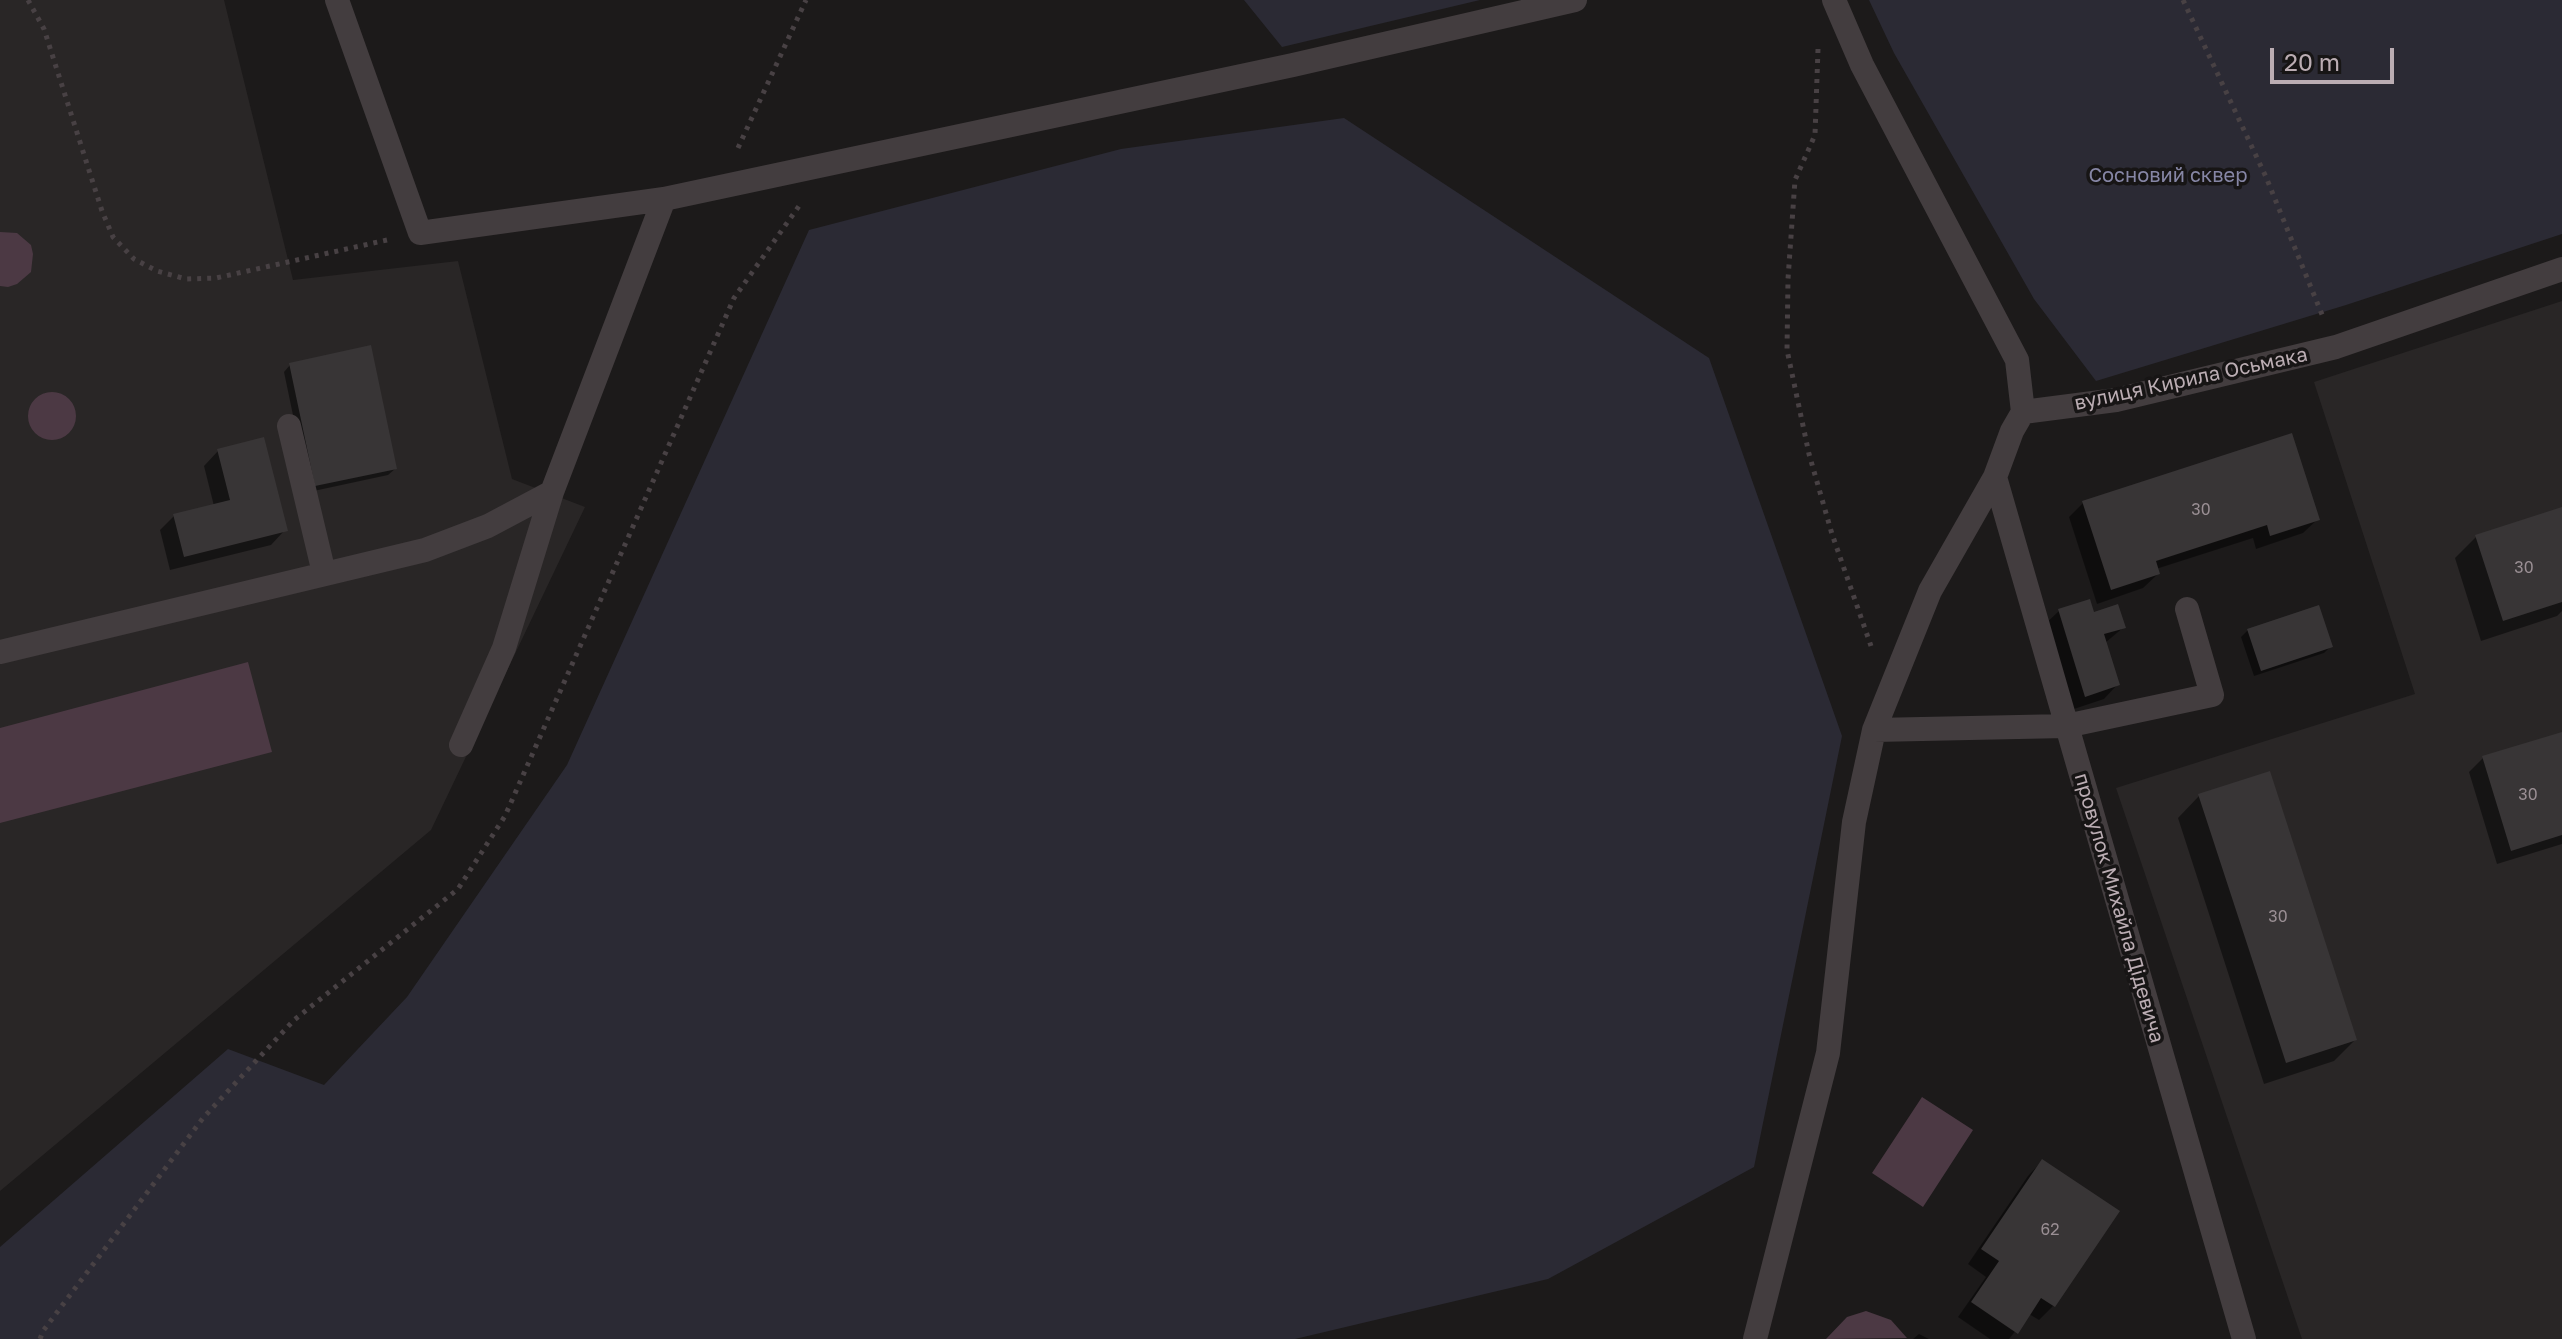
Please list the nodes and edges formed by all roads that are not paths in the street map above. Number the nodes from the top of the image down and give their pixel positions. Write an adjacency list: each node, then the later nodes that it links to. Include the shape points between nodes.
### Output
1 (337, 0): 4 (street, via 420,233)
2 (1575, 0): 4 (street)
3 (1834, 0): 6 (street, via 1862,65 2017,360)
4 (664, 199): 9 (street)
5 (2562, 269): 6 (street, вулиця Кирила Осьмака, via 2336,347 2116,400)
6 (2023, 412): 8 (street)
7 (289, 426): 10 (street)
8 (1995, 477): 13 (street, провулок Михайла Дідевича); 14 (street, via 1930,591)
9 (552, 492): 10 (street, via 488,526 425,550); 15 (street, via 504,648)
10 (324, 573): 12 (street)
11 (2187, 609): 13 (street, via 2212,695)
12 (0, 652)
13 (2066, 726): 14 (street); 17 (street, провулок Михайла Дідевича)
14 (1874, 730): 16 (street, via 1854,822 1828,1053)
15 (461, 745)
16 (1755, 1339)
17 (2244, 1339)

